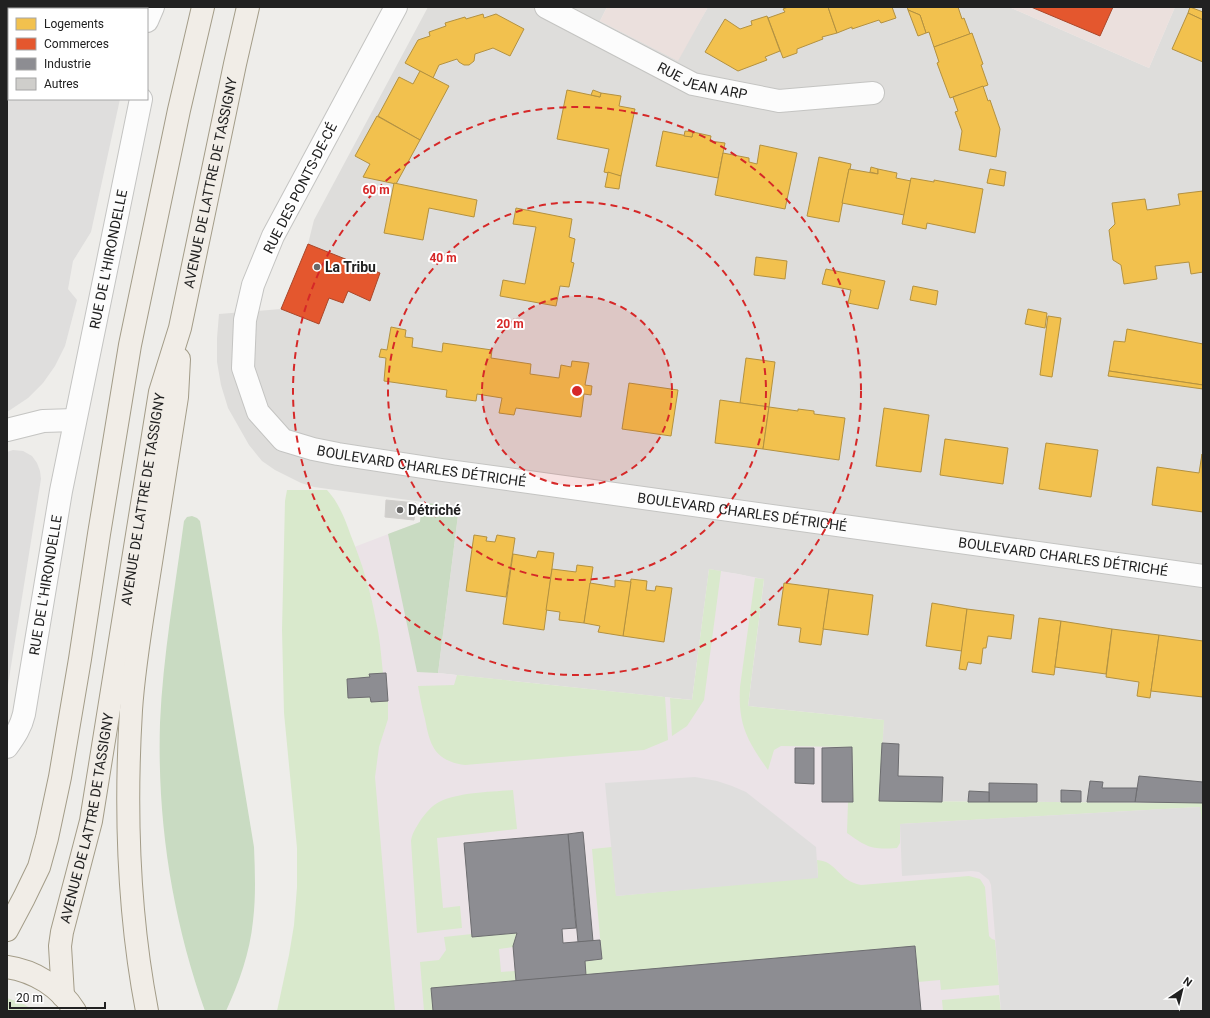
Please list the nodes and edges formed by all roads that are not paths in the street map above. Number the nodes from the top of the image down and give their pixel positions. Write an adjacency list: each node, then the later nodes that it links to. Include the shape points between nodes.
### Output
1 (153, 7): 6 (street)
2 (202, 7): 15 (main road, via 130,345 60,777 39,867)
3 (248, 7): 9 (main road, AVENUE DE LATTRE DE TASSIGNY)
4 (396, 7): 12 (street, RUE DES PONTS-DE-CÉ, via 273,236 253,285 245,320 243,368 258,412)
5 (546, 7): 7 (street, RUE JEAN ARP, via 693,84 779,101)
6 (148, 18)
7 (873, 93)
8 (141, 100): 10 (street, RUE DE L'HIRONDELLE)
9 (180, 328): 17 (main road, AVENUE DE LATTRE DE TASSIGNY, via 160,392 91,821 62,932 60,946); 18 (main road, via 177,397 137,650 131,710 131,879 138,955)
10 (75, 420): 11 (street, via 43,421); 14 (street, RUE DE L'HIRONDELLE, via 24,714 18,733)
11 (7, 430)
12 (283, 440): 13 (street, BOULEVARD CHARLES DÉTRICHÉ, via 338,454 442,470)
13 (1203, 576)
14 (7, 747)
15 (7, 930)
16 (7, 967): 17 (main road, via 35,975 55,988)
17 (69, 1003)
18 (147, 1011)

